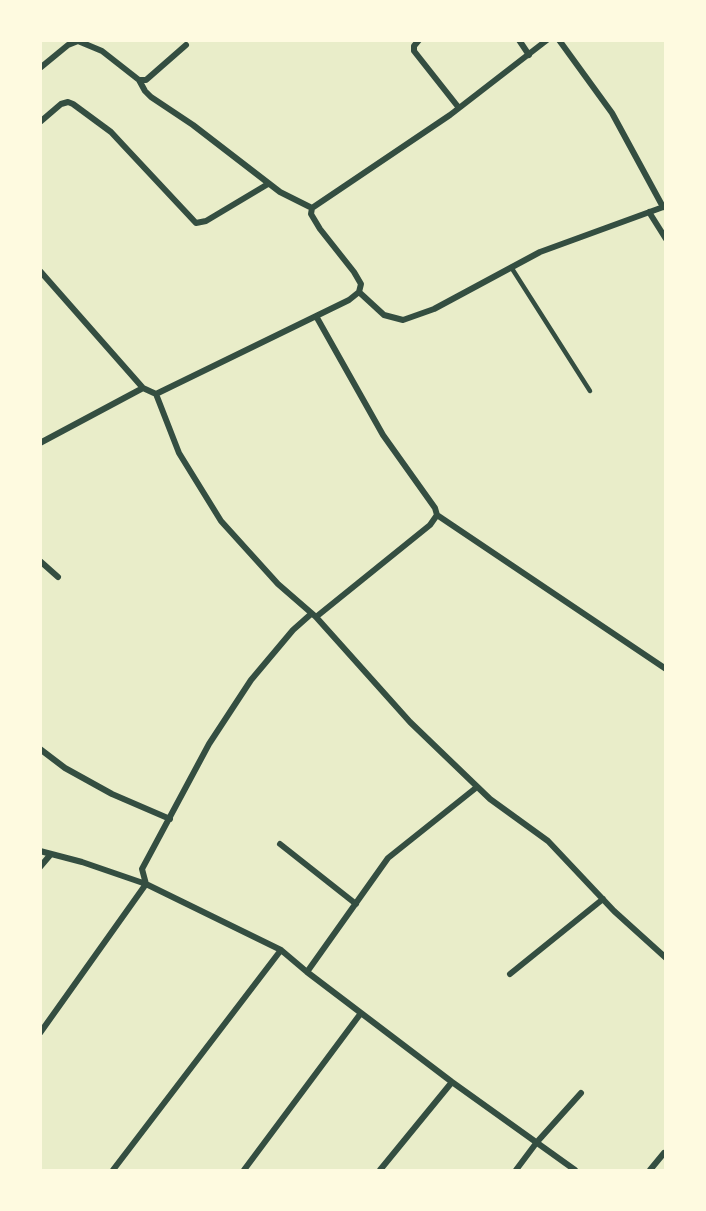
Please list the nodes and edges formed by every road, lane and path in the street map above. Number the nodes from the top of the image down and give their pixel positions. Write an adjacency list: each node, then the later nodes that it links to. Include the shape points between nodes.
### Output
1 (419, 40): 9 (street, via 414,51)
2 (519, 40): 6 (street)
3 (547, 40): 6 (street)
4 (559, 40): 12 (street, via 612,113)
5 (186, 45): 8 (street, via 150,78)
6 (528, 55): 9 (street)
7 (40, 69): 8 (street, via 78,41 102,51)
8 (139, 80): 11 (street, via 151,97 193,124)
9 (459, 108): 13 (street)
10 (40, 122): 11 (street, via 61,104 73,104 124,146 198,224)
11 (268, 184): 13 (street)
12 (664, 206): 14 (street)
13 (312, 208): 18 (street, via 311,214 320,229 361,284)
14 (649, 212): 15 (street); 16 (street, via 540,252)
15 (666, 239)
16 (511, 267): 18 (street, via 434,309 403,320 384,315); 21 (lane)
17 (40, 272): 20 (street)
18 (359, 292): 19 (street)
19 (316, 316): 22 (street); 24 (street, via 383,435)
20 (143, 388): 22 (street); 23 (street)
21 (590, 392)
22 (156, 393): 27 (street, via 179,453 221,521 278,585)
23 (40, 443)
24 (437, 515): 27 (street, via 430,525); 28 (street)
25 (40, 561): 26 (street)
26 (58, 577)
27 (314, 615): 30 (street, via 410,722); 31 (street, via 293,630 251,680 209,744)
28 (666, 669)
29 (40, 749): 31 (street, via 112,794)
30 (477, 788): 37 (street, via 548,841); 38 (street, via 388,858)
31 (170, 819): 36 (street, via 142,869)
32 (280, 844): 38 (street)
33 (40, 851): 34 (street)
34 (51, 854): 35 (street); 36 (street)
35 (40, 867)
36 (146, 884): 39 (street); 44 (street)
37 (603, 899): 40 (street); 42 (street)
38 (356, 904): 41 (street)
39 (281, 950): 41 (street); 49 (street)
40 (666, 958)
41 (307, 972): 43 (street)
42 (510, 974)
43 (361, 1013): 45 (street); 50 (street)
44 (40, 1034)
45 (452, 1082): 47 (street); 51 (street)
46 (581, 1093): 47 (street)
47 (537, 1142): 52 (street); 53 (street)
48 (664, 1153): 54 (street)
49 (116, 1169)
50 (244, 1170)
51 (380, 1170)
52 (516, 1170)
53 (575, 1170)
54 (650, 1170)

